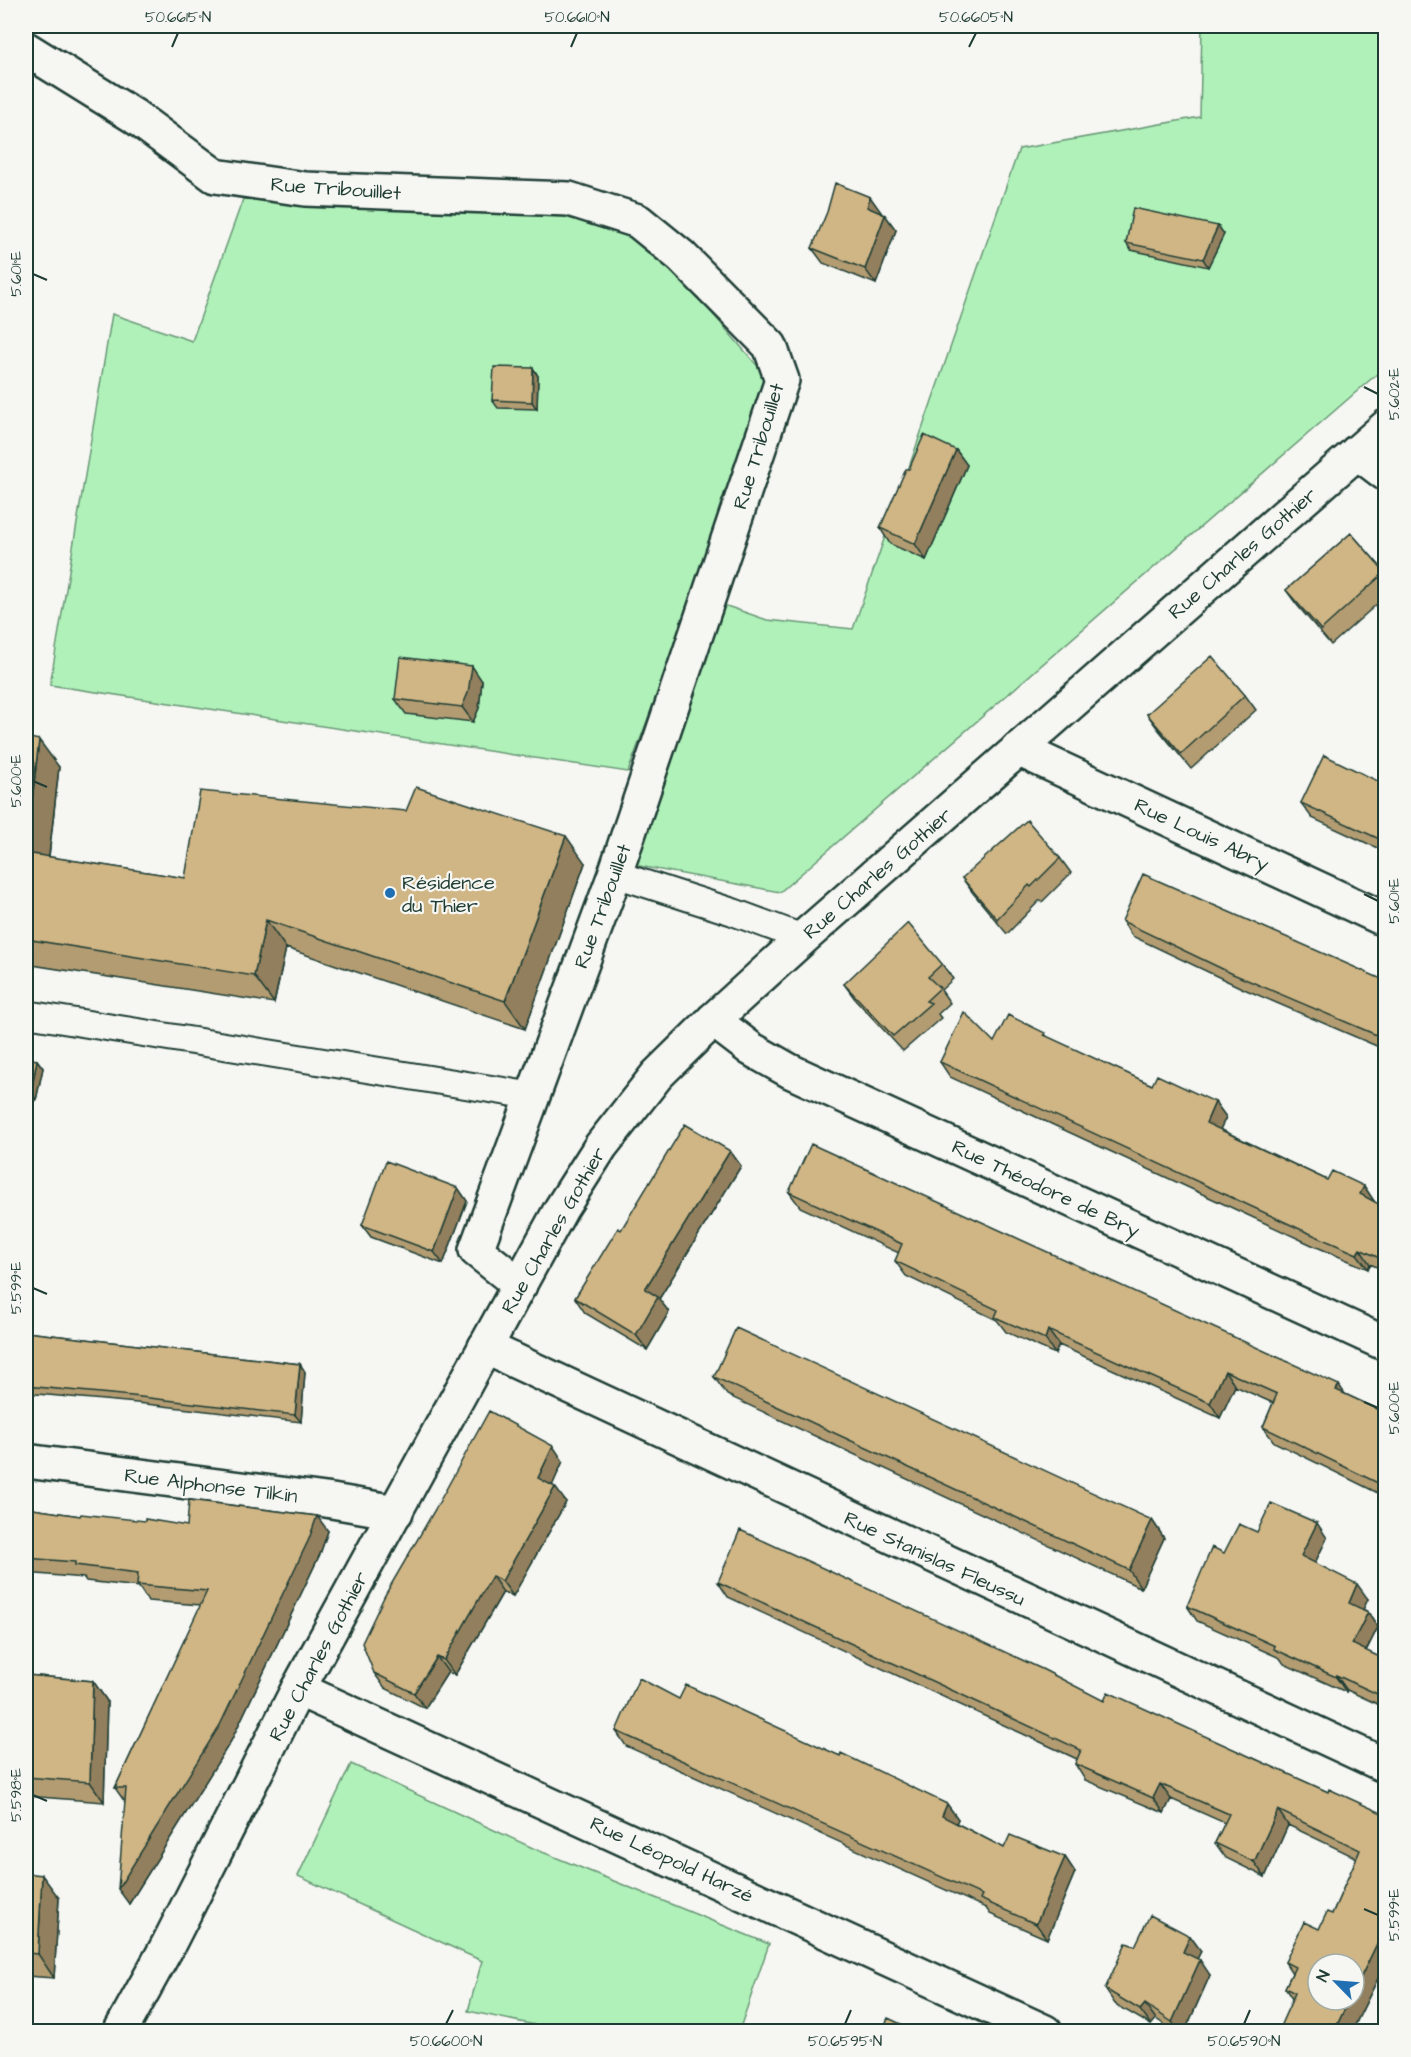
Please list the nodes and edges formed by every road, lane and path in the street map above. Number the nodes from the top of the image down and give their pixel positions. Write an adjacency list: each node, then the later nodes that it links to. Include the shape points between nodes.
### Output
1 (26, 49): 6 (street, Rue Tribouillet, via 134,116 215,176 305,189 569,199 639,221 681,256 770,346 782,380)
2 (1386, 427): 3 (street, Rue Charles Gothier)
3 (1357, 452): 4 (street); 5 (street, Rue Charles Gothier)
4 (1386, 474)
5 (1018, 749): 7 (street, Rue Louis Abry); 8 (street, Rue Charles Gothier)
6 (615, 874): 8 (lane); 11 (street, Rue Tribouillet)
7 (1386, 920)
8 (802, 938): 10 (street, Rue Charles Gothier)
9 (26, 1014): 11 (lane)
10 (713, 1020): 12 (street, Rue Charles Gothier, via 657,1075 601,1146); 13 (street, Rue Théodore de Bry, via 751,1049 790,1071)
11 (534, 1096): 12 (street, Rue Tribouillet, via 476,1250)
12 (520, 1285): 14 (street, Rue Charles Gothier)
13 (1386, 1344)
14 (485, 1347): 16 (street, Rue Charles Gothier); 18 (street, Rue Stanislas Fleussu)
15 (26, 1461): 16 (street, Rue Alphonse Tilkin)
16 (396, 1512): 17 (street, Rue Charles Gothier)
17 (298, 1689): 19 (street, Rue Charles Gothier); 20 (street, Rue Léopold Harzé)
18 (1386, 1766)
19 (120, 2031)
20 (1045, 2031)

